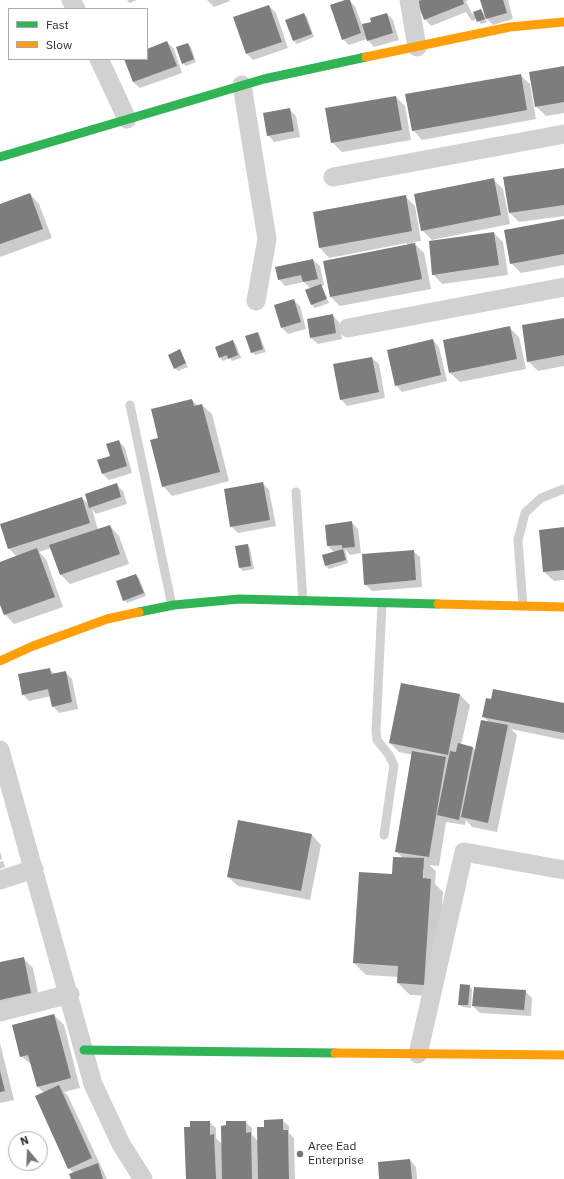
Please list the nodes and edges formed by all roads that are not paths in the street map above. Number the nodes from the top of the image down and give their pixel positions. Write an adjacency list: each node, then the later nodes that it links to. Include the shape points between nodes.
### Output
1 (409, 0): 3 (street)
2 (564, 22): 3 (street, via 510,27)
3 (416, 47): 5 (street)
4 (99, 60): 6 (street)
5 (242, 85): 6 (street); 11 (street, via 267,239)
6 (127, 119): 8 (street)
7 (564, 134): 9 (street)
8 (0, 157)
9 (333, 177)
10 (564, 287): 12 (street)
11 (256, 301)
12 (348, 328)
13 (130, 405): 18 (lane)
14 (564, 489): 19 (lane, via 541,498 525,513 518,540)
15 (296, 492): 16 (lane)
16 (303, 601): 17 (street); 18 (street, via 239,599)
17 (382, 604): 19 (street); 23 (lane, via 376,731 377,740 394,765)
18 (172, 606): 21 (street, via 107,620 33,646)
19 (523, 606): 20 (street)
20 (564, 607)
21 (0, 661)
22 (0, 750): 24 (street)
23 (384, 835)
24 (34, 869): 26 (street); 27 (street)
25 (564, 870): 30 (street, via 464,852)
26 (0, 880)
27 (70, 994): 28 (street); 29 (street)
28 (0, 1012)
29 (84, 1050): 30 (street); 32 (street, via 93,1084 106,1113 121,1144)
30 (418, 1054): 31 (street)
31 (564, 1055)
32 (143, 1179)

